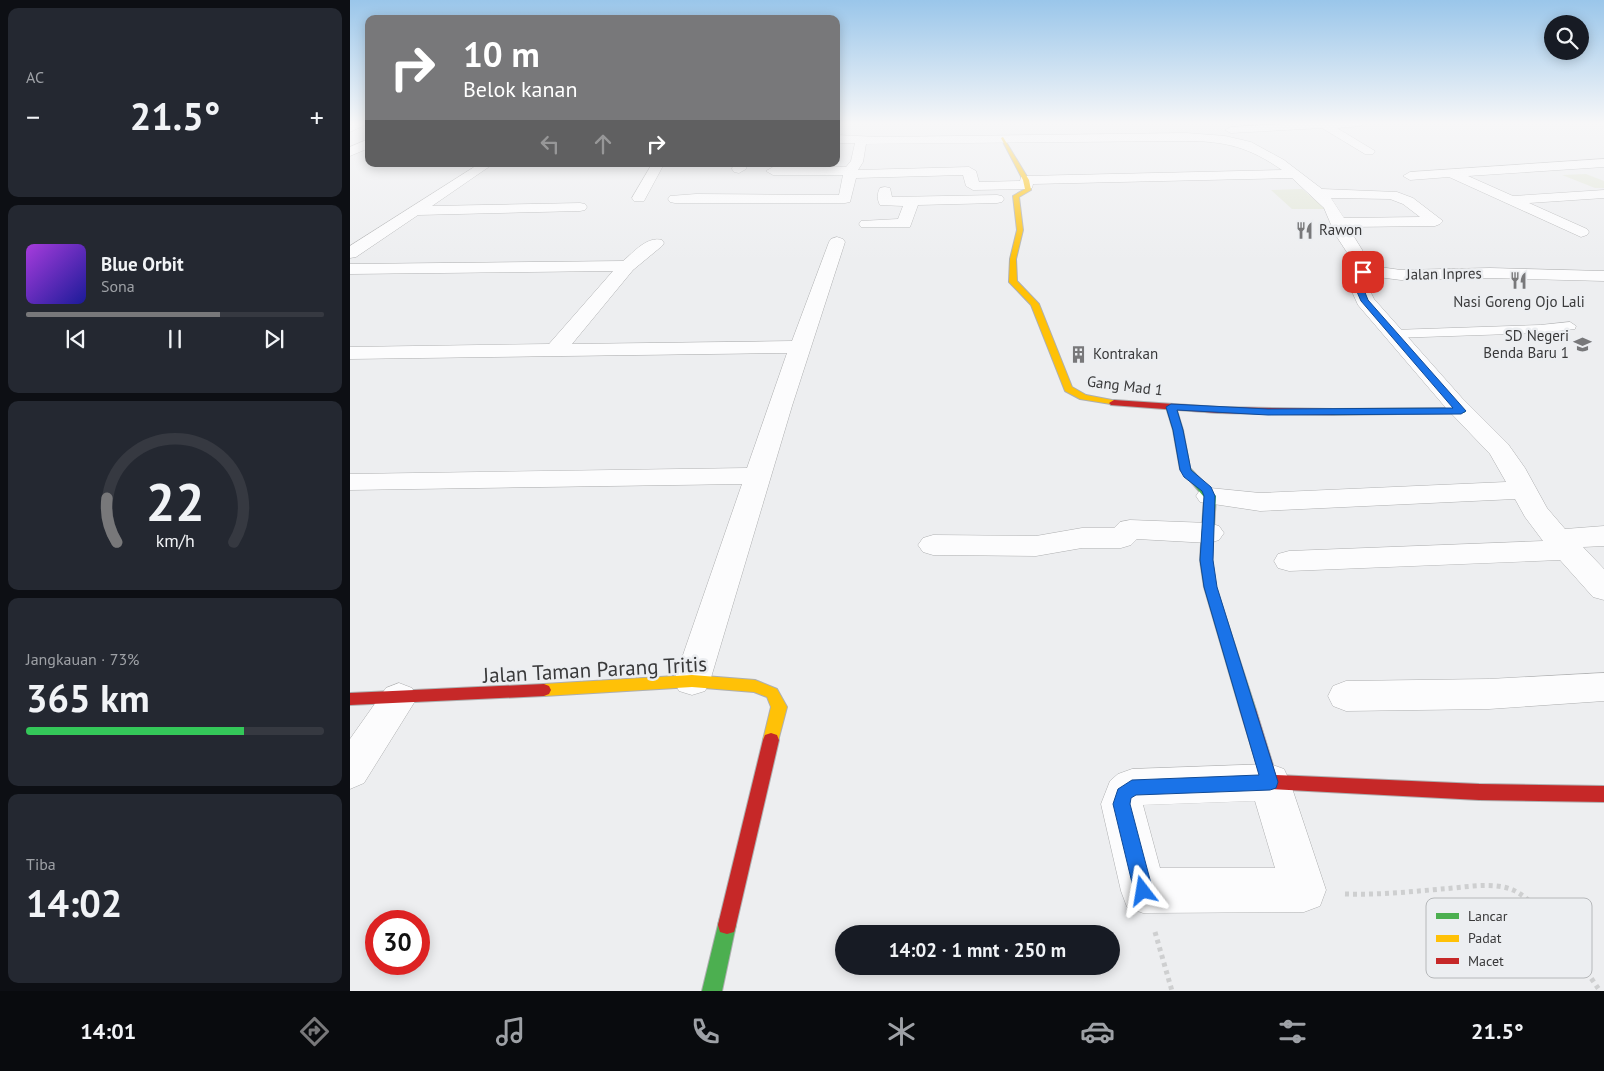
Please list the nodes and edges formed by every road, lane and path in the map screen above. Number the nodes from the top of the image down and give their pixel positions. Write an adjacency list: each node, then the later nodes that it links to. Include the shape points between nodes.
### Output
1 (479, 169): 24 (street)
2 (655, 169): 18 (street)
3 (852, 169): 8 (street)
4 (1019, 169): 13 (street)
5 (1286, 169): 10 (street)
6 (1508, 169): 9 (street)
7 (773, 171): 8 (street)
8 (850, 173): 13 (street, via 969,171 973,186); 19 (street, via 845,199)
9 (1450, 173): 11 (street); 22 (street)
10 (1294, 174): 13 (street, via 1097,177); 15 (street)
11 (1410, 176)
12 (1368, 180): 16 (street)
13 (1026, 183): 20 (street, via 1028,190)
14 (884, 191): 21 (street, via 885,202)
15 (1318, 193): 16 (street); 25 (street, via 1330,205)
16 (1383, 193): 25 (street, via 1408,201 1435,221)
17 (1604, 194): 22 (street)
18 (639, 198)
19 (675, 199)
20 (1016, 199): 21 (street); 40 (street, Gang Mad 1, via 1020,230 1013,259 1013,282 1036,304 1068,389 1079,397)
21 (912, 201): 26 (street, via 904,224)
22 (1511, 201): 27 (street)
23 (580, 207): 24 (street)
24 (413, 211): 30 (street)
25 (1338, 223): 33 (street)
26 (867, 224)
27 (1581, 232)
28 (837, 242): 37 (street)
29 (656, 243): 31 (street)
30 (350, 253)
31 (627, 266): 32 (street); 38 (street)
32 (350, 269)
33 (1364, 270): 34 (street, Jalan Inpres, via 1401,275); 36 (street, via 1358,285 1360,292)
34 (1604, 276)
35 (1570, 326): 36 (lane)
36 (1393, 334): 41 (street)
37 (799, 347): 38 (street); 42 (street)
38 (556, 349): 39 (street)
39 (350, 352)
40 (1171, 407): 41 (street, Gang Mad 1, via 1268,412); 45 (street, via 1185,470)
41 (1461, 411): 44 (street, via 1499,449)
42 (759, 476): 43 (street); 52 (street)
43 (350, 482)
44 (1524, 490): 45 (street, via 1260,502); 49 (street, via 1534,511)
45 (1210, 496): 46 (street)
46 (1209, 533): 48 (street, via 1130,529 1121,538 1082,538 1036,546); 58 (street, via 1206,560 1210,587)
47 (1604, 536): 49 (street)
48 (933, 545)
49 (1563, 545): 50 (street); 51 (street)
50 (1289, 561)
51 (1604, 589)
52 (692, 681): 55 (street, Jalan Taman Parang Tritis); 64 (street, Jalan Taman Parang Tritis, via 755,686 772,693 779,707)
53 (1604, 687): 54 (street, via 1489,694)
54 (1346, 696)
55 (399, 698): 56 (street, Jalan Taman Parang Tritis); 57 (street)
56 (350, 699)
57 (350, 771)
58 (1270, 782): 59 (street, via 1541,795); 60 (street); 61 (street, via 1132,787 1124,794 1122,804)
59 (1604, 794)
60 (1304, 890): 61 (street); 62 (path, via 1372,895 1484,886 1516,891)
61 (1143, 891): 65 (path)
62 (1524, 898)
63 (1590, 978): 66 (path)
64 (712, 991)
65 (1172, 991)
66 (1600, 991)

